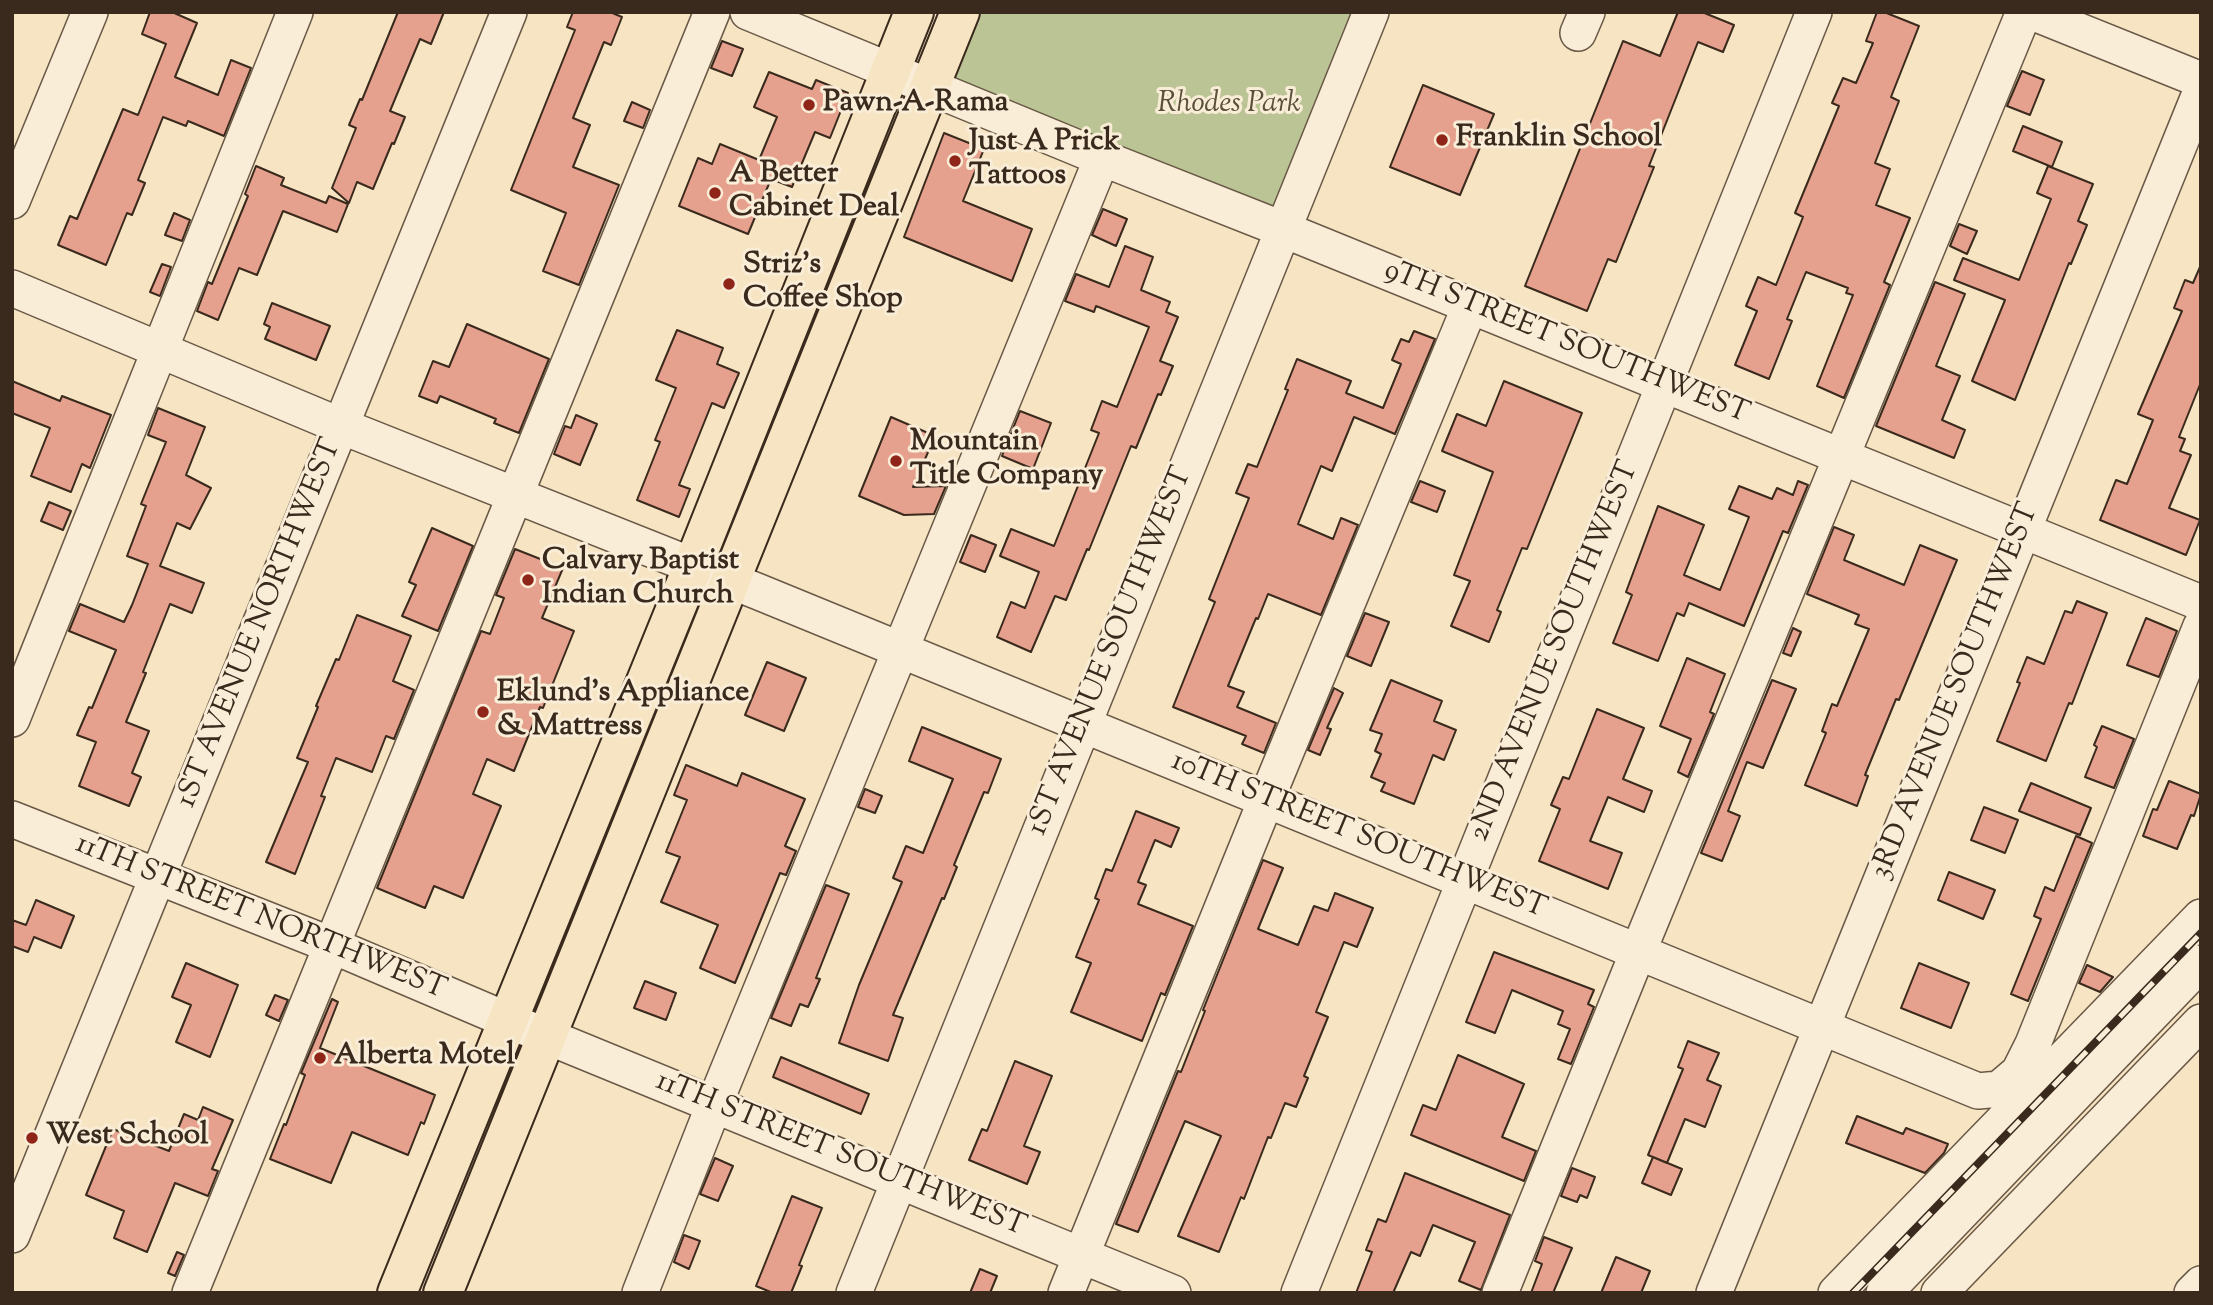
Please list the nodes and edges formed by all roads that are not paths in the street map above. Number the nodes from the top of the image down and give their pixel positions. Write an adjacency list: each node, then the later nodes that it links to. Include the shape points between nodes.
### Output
1 (90, 12): 17 (street)
2 (295, 12): 21 (street)
3 (509, 12): 23 (street, 1ST AVENUE NORTHWEST)
4 (712, 12): 25 (street)
5 (748, 12): 12 (street, 9TH STREET SOUTHWEST)
6 (914, 12): 12 (highway)
7 (960, 12): 14 (highway)
8 (1371, 12): 18 (street, 1ST AVENUE SOUTHWEST)
9 (1814, 12): 22 (street, 2ND AVENUE SOUTHWEST)
10 (2024, 12): 24 (street)
11 (2032, 12): 13 (street)
12 (891, 70): 14 (street, 9TH STREET SOUTHWEST); 27 (highway)
13 (2201, 80)
14 (930, 88): 16 (street, 9TH STREET SOUTHWEST); 28 (highway)
15 (2201, 91): 26 (street, 3RD AVENUE SOUTHWEST)
16 (1102, 158): 18 (street, 9TH STREET SOUTHWEST); 31 (street)
17 (12, 201)
18 (1282, 229): 20 (street, 9TH STREET SOUTHWEST); 33 (street, 1ST AVENUE SOUTHWEST)
19 (12, 288): 21 (street, 10TH STREET SOUTHWEST)
20 (1471, 306): 22 (street, 9TH STREET SOUTHWEST); 34 (street)
21 (159, 350): 23 (street, 10TH STREET SOUTHWEST); 32 (street)
22 (1664, 385): 24 (street, 9TH STREET SOUTHWEST); 37 (street, 2ND AVENUE SOUTHWEST)
23 (341, 426): 25 (street, 10TH STREET SOUTHWEST); 36 (street, 1ST AVENUE NORTHWEST)
24 (1841, 457): 26 (street, 9TH STREET SOUTHWEST); 40 (street)
25 (515, 495): 27 (street, 10TH STREET SOUTHWEST); 39 (street)
26 (2023, 531): 29 (street, 9TH STREET SOUTHWEST); 44 (street, 3RD AVENUE SOUTHWEST)
27 (693, 566): 28 (street, 10TH STREET SOUTHWEST); 42 (highway)
28 (730, 580): 31 (street, 10TH STREET SOUTHWEST); 45 (highway)
29 (2201, 603)
30 (2201, 626): 44 (street, 10TH STREET SOUTHWEST, via 2019,1072 1999,1089 1979,1091)
31 (902, 650): 33 (street, 10TH STREET SOUTHWEST); 46 (street)
32 (12, 719)
33 (1083, 725): 34 (street, 10TH STREET SOUTHWEST); 47 (street, 1ST AVENUE SOUTHWEST)
34 (1266, 800): 37 (street, 10TH STREET SOUTHWEST); 49 (street)
35 (12, 818): 36 (street, 11TH STREET NORTHWEST)
36 (158, 876): 39 (street, 11TH STREET NORTHWEST); 48 (street, 1ST AVENUE NORTHWEST)
37 (1464, 881): 40 (street, 10TH STREET SOUTHWEST); 58 (street, 2ND AVENUE SOUTHWEST)
38 (2201, 917): 61 (street)
39 (331, 945): 42 (street, 11TH STREET NORTHWEST); 51 (street)
40 (1638, 952): 44 (street, 10TH STREET SOUTHWEST); 59 (street)
41 (2201, 963): 62 (street)
42 (507, 1020): 45 (street, 11TH STREET SOUTHWEST); 52 (highway)
43 (2201, 1022): 63 (street)
44 (1821, 1027): 60 (street, 3RD AVENUE SOUTHWEST)
45 (546, 1036): 46 (street, 11TH STREET SOUTHWEST); 53 (highway)
46 (714, 1105): 47 (street, 11TH STREET SOUTHWEST); 54 (street)
47 (899, 1181): 49 (street, 11TH STREET SOUTHWEST); 55 (street, 1ST AVENUE SOUTHWEST)
48 (12, 1236)
49 (1082, 1256): 56 (street); 57 (street, 11TH STREET SOUTHWEST)
50 (2201, 1284): 64 (street)
51 (190, 1293)
52 (397, 1293)
53 (443, 1293)
54 (640, 1293)
55 (853, 1293)
56 (1066, 1293)
57 (1173, 1293)
58 (1299, 1293)
59 (1500, 1293)
60 (1714, 1293)
61 (1836, 1293)
62 (1884, 1293)
63 (1940, 1293)
64 (2192, 1293)

